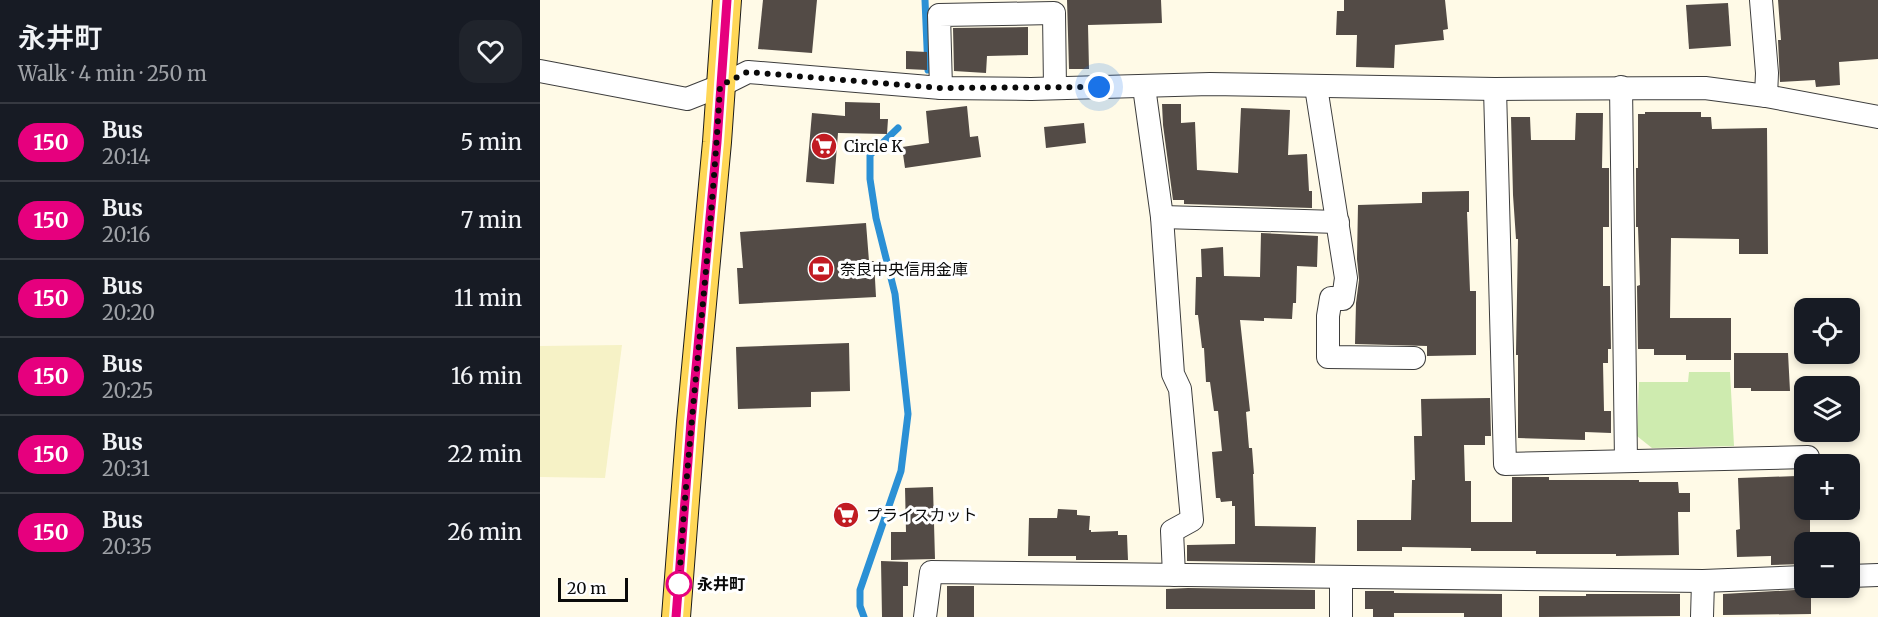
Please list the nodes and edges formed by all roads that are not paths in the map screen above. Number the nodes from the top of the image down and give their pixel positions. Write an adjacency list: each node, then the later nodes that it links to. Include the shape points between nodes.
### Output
1 (727, 0): 4 (main road)
2 (1761, 0): 11 (street)
3 (540, 71): 4 (street, via 687,99)
4 (720, 86): 8 (street, via 747,72); 24 (main road)
5 (1144, 87): 6 (street); 9 (street); 13 (street)
6 (1316, 87): 10 (street); 14 (street)
7 (1621, 87): 10 (street); 11 (street, via 1706,88); 17 (street)
8 (940, 88): 9 (street); 9 (street, via 939,15 1054,13)
9 (1055, 88)
10 (1495, 89): 17 (street, via 1505,464)
11 (1766, 96): 12 (street)
12 (1878, 117)
13 (1162, 217): 14 (street); 18 (street, via 1173,374 1180,389 1192,520 1172,531)
14 (1338, 222): 15 (street, via 1346,278 1343,299 1331,298 1328,357)
15 (1414, 358)
16 (1794, 457): 17 (street)
17 (1626, 461)
18 (1173, 575): 22 (street); 25 (street, via 931,572)
19 (1878, 575): 20 (street)
20 (1860, 576)
21 (1794, 577): 23 (street)
22 (1341, 578): 23 (street); 26 (street)
23 (1703, 581): 27 (street)
24 (676, 617)
25 (925, 617)
26 (1341, 617)
27 (1702, 617)

